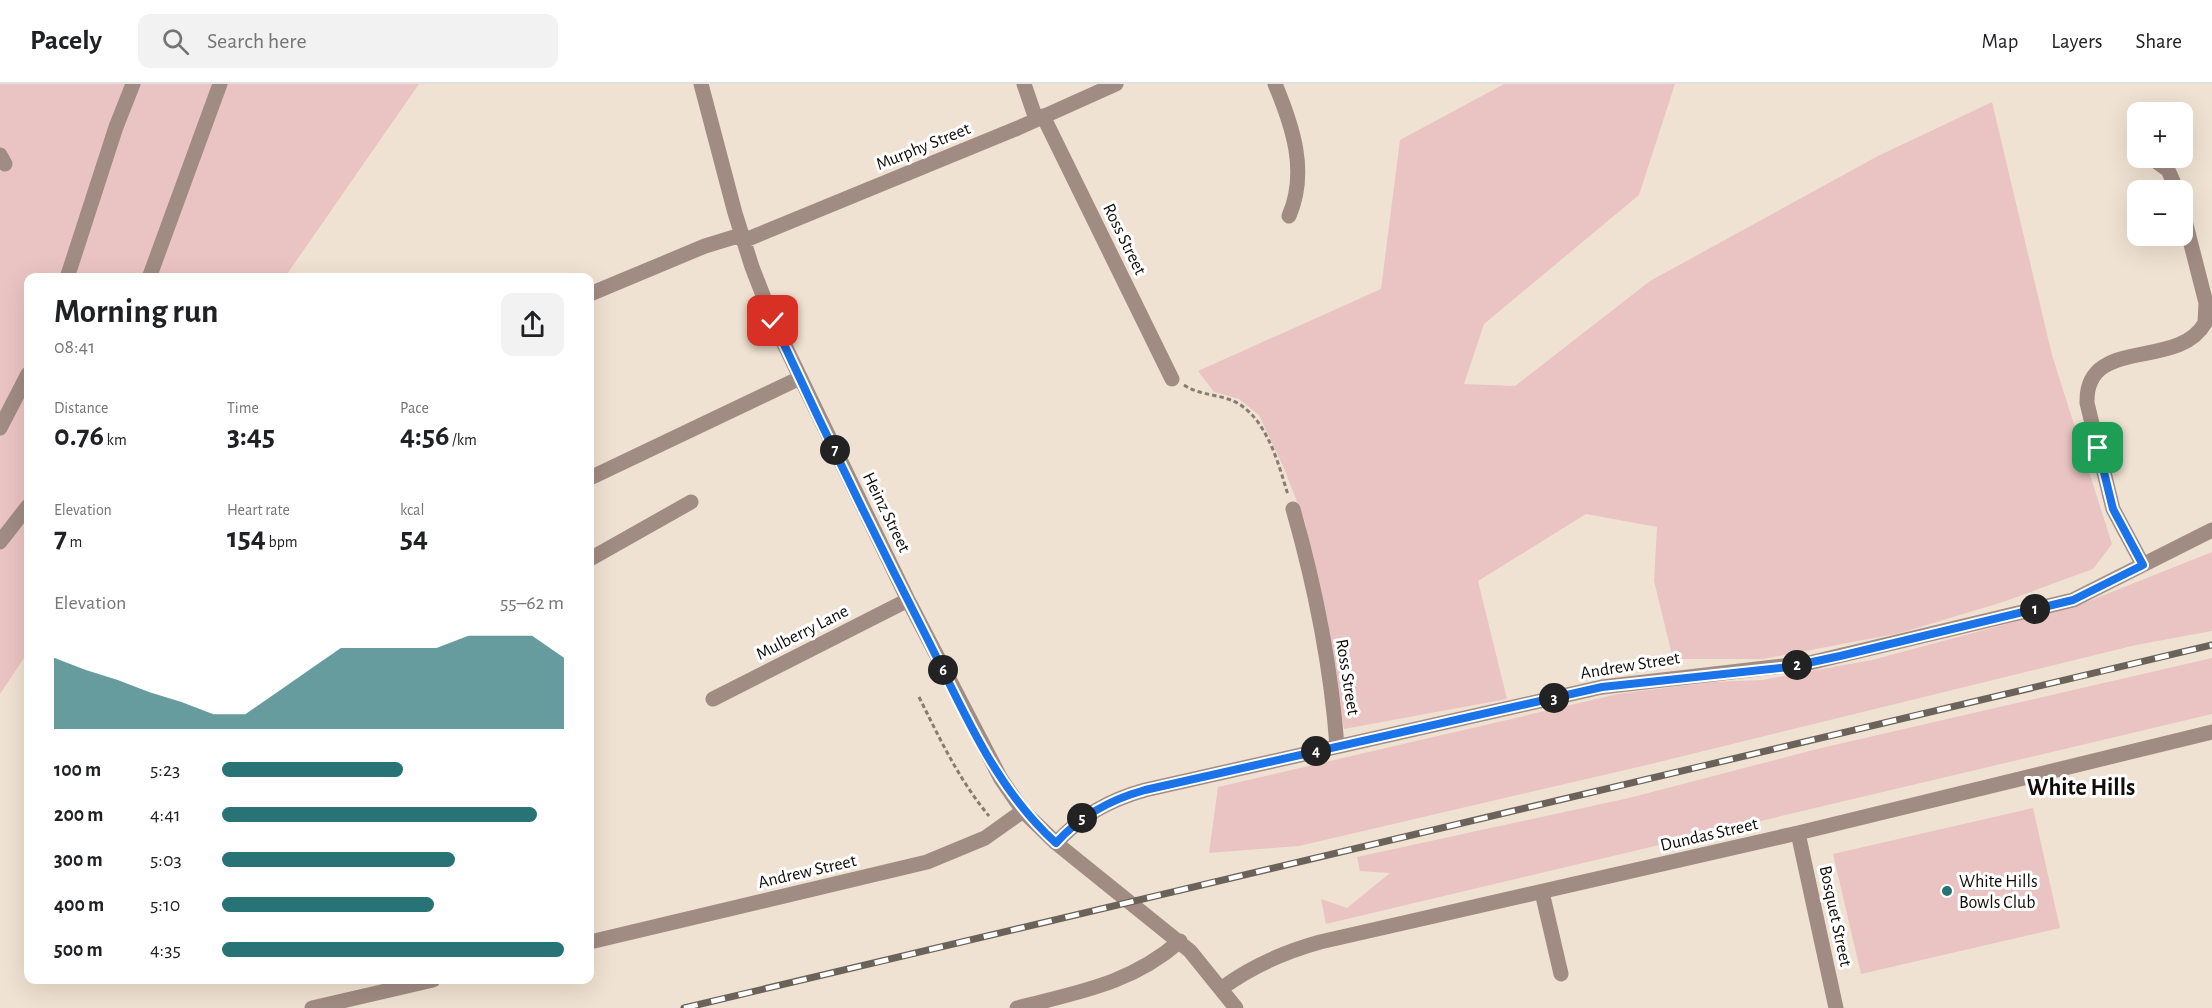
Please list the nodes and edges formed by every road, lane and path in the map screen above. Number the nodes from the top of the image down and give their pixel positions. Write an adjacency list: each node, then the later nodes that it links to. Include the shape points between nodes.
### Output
1 (133, 84): 11 (street)
2 (220, 84): 12 (street)
3 (701, 84): 9 (street, Heinz Street)
4 (1024, 84): 7 (street, Ross Street)
5 (1116, 84): 7 (street, Murphy Street)
6 (1275, 84): 8 (street, via 1297,157 1298,191)
7 (1040, 118): 9 (street, Murphy Street); 15 (street, Ross Street)
8 (1289, 216)
9 (742, 238): 13 (street, Murphy Street, via 705,246); 14 (street, Heinz Street)
10 (2191, 246): 25 (street, via 2206,303 2205,323 2185,343 2103,366 2089,380 2087,391 2113,509)
11 (69, 273)
12 (150, 273)
13 (594, 292)
14 (800, 378): 18 (street); 26 (street, Heinz Street)
15 (1172, 379): 20 (path, via 1248,411 1266,435)
16 (24, 382): 17 (street)
17 (0, 428)
18 (594, 476)
19 (691, 502): 24 (street)
20 (1293, 509): 30 (street, Ross Street, via 1328,668)
21 (24, 511): 23 (street)
22 (2212, 530): 25 (street, Andrew Street)
23 (0, 542)
24 (594, 557)
25 (2143, 565): 30 (street, Andrew Street, via 2073,600 1820,661 1602,687)
26 (908, 600): 28 (street, Mulberry Lane); 31 (street, Heinz Street, via 988,757)
27 (919, 697): 32 (path, via 970,794)
28 (713, 699)
29 (2212, 732): 33 (street, Dundas Street)
30 (1337, 746): 34 (street, Andrew Street, via 1126,795 1084,817)
31 (1023, 811): 34 (street, Heinz Street); 36 (street, Andrew Street, via 986,838 927,862)
32 (994, 823)
33 (1798, 833): 35 (street, Dundas Street); 44 (street, Bosquet Street)
34 (1056, 843): 37 (street, Heinz Street)
35 (1542, 892): 38 (street); 40 (street, Dundas Street, via 1293,950 1254,967)
36 (594, 941)
37 (1180, 941): 40 (street, Heinz Street); 42 (street, via 1154,963 1119,981)
38 (1561, 974)
39 (415, 984): 41 (street)
40 (1222, 988): 43 (street, Heinz Street)
41 (312, 1008)
42 (1017, 1008)
43 (1236, 1008)
44 (1836, 1008)

